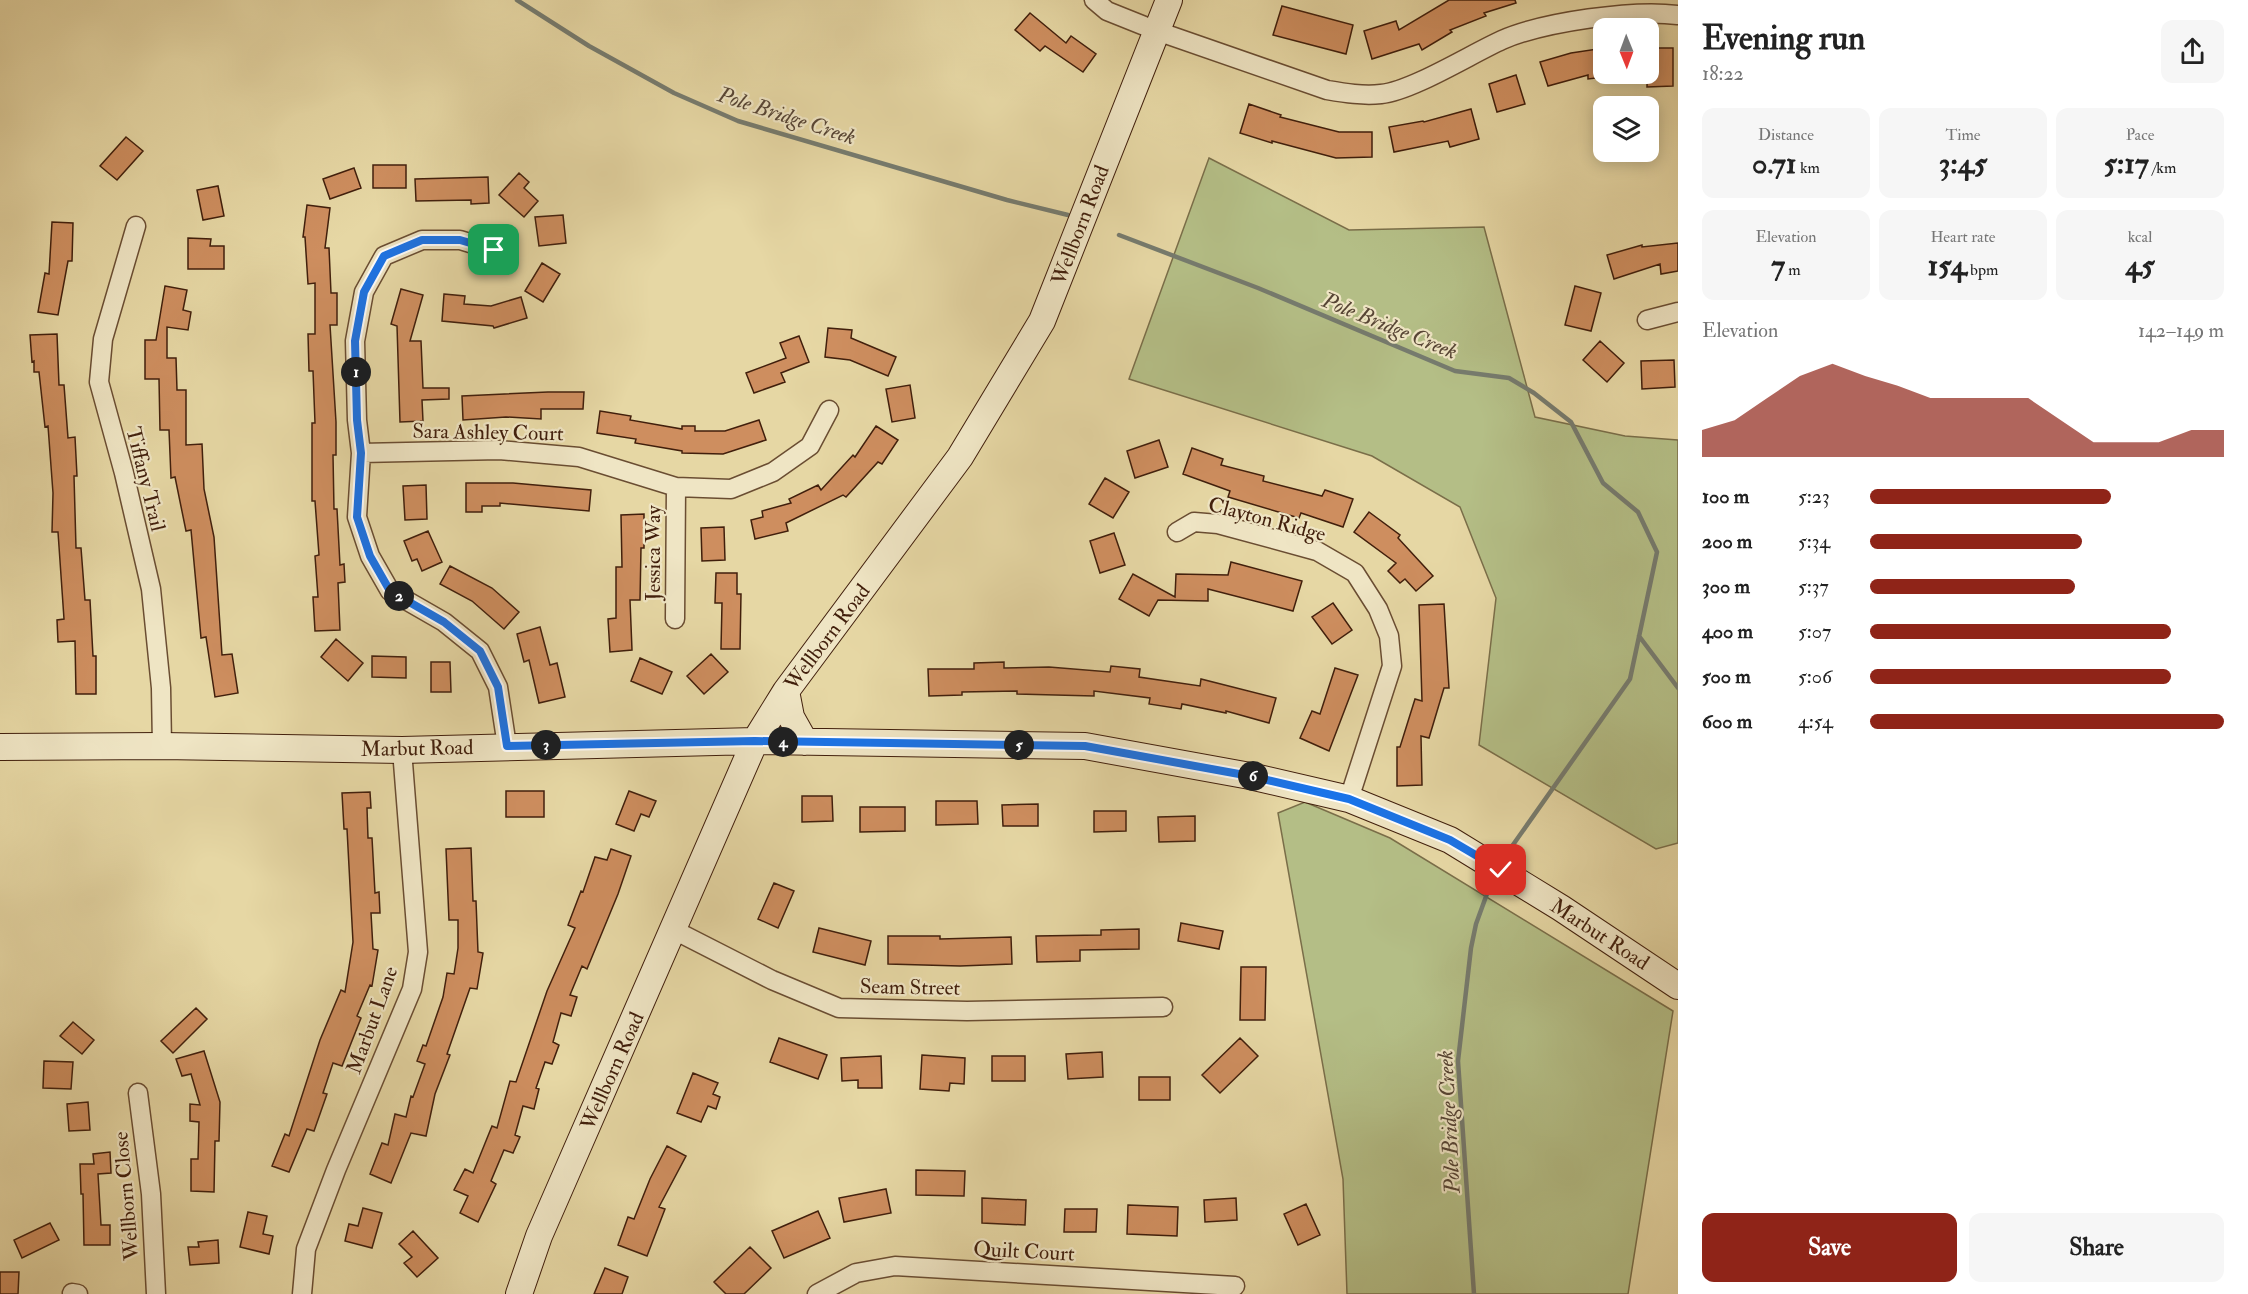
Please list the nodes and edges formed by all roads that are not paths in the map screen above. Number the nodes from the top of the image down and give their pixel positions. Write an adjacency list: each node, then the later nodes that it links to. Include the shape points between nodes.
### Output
1 (1094, 0): 4 (street, via 1107,11)
2 (1169, 0): 4 (street, Wellborn Road)
3 (1678, 15): 4 (street, via 1606,16 1555,25 1505,39 1384,94 1355,95 1327,90)
4 (1157, 31): 14 (street, Wellborn Road, via 1042,321 960,458)
5 (136, 226): 17 (street, Tiffany Trail, via 103,339 99,382 151,589 161,688)
6 (494, 250): 10 (street, via 444,238 422,240 384,256 364,292 355,341)
7 (1678, 312): 8 (street)
8 (1647, 320)
9 (829, 410): 11 (street, Sara Ashley Court, via 810,446 773,472 731,489)
10 (361, 453): 11 (street, Sara Ashley Court, via 499,450 579,457); 18 (street, via 357,517 370,556 390,591 444,622 480,651 498,687)
11 (676, 487): 13 (street, Jessica Way)
12 (1177, 532): 21 (street, Clayton Ridge, via 1194,522 1218,524 1317,551 1355,573 1378,609 1389,636 1392,666)
13 (675, 619)
14 (786, 691): 15 (street, Wellborn Road); 16 (street, via 791,717)
15 (755, 741): 16 (street, Marbut Road); 18 (street, Marbut Road); 22 (street, Wellborn Road)
16 (805, 742): 21 (street, Marbut Road, via 1085,746 1250,776)
17 (162, 746): 19 (street, Marbut Road); 20 (street, Marbut Road)
18 (507, 746): 20 (street, Marbut Road)
19 (0, 747)
20 (402, 750): 28 (street, Marbut Lane, via 418,952 412,988 306,1249)
21 (1349, 799): 23 (street, Marbut Road, via 1450,840)
22 (674, 930): 24 (street, Seam Street, via 772,980 839,1008 967,1011); 29 (street, Wellborn Road, via 539,1236)
23 (1678, 986)
24 (1163, 1007)
25 (138, 1093): 27 (street, Wellborn Close, via 151,1194)
26 (1235, 1286): 30 (street, Quilt Court, via 895,1266 856,1273)
27 (156, 1294)
28 (302, 1294)
29 (519, 1294)
30 (817, 1294)

